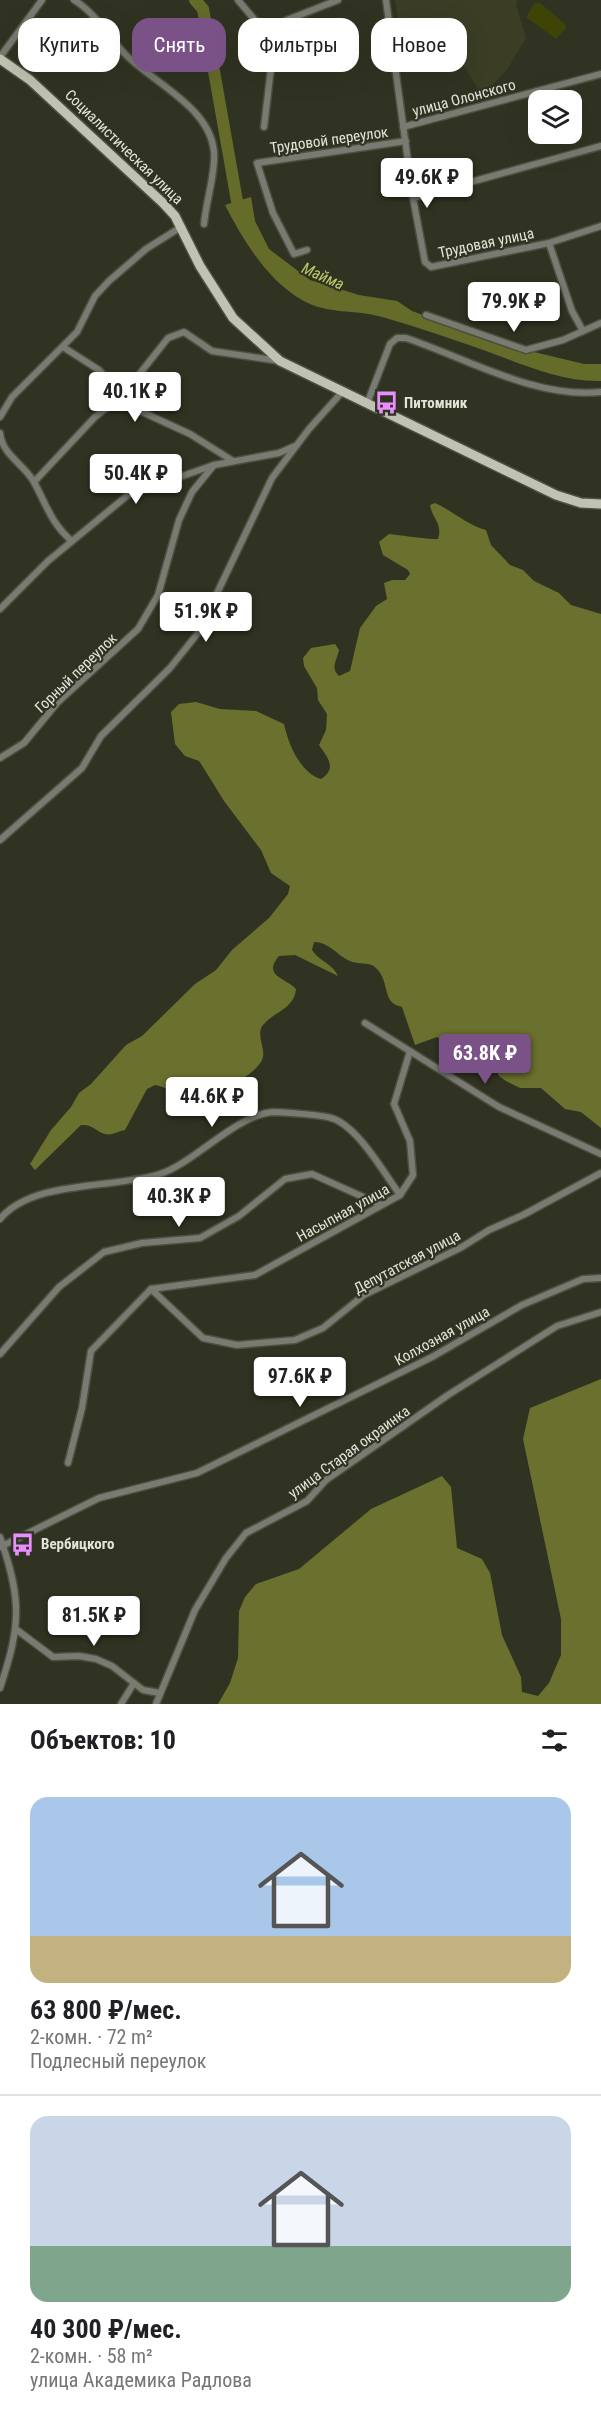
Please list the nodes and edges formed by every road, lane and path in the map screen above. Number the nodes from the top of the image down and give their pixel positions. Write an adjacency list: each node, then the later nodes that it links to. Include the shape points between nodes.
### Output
1 (42, 0): 8 (street)
2 (74, 0): 16 (street, via 89,9 127,56 194,110 208,133 214,159)
3 (238, 0): 6 (street)
4 (386, 0): 12 (street, Трудовая улица)
5 (333, 1): 7 (street)
6 (253, 18)
7 (292, 18)
8 (0, 58): 18 (main road, Социалистическая улица, via 30,80 147,188)
9 (271, 72): 11 (street)
10 (601, 74): 12 (street, улица Олонского)
11 (264, 127)
12 (403, 127): 13 (street, Трудовая улица)
13 (406, 141): 15 (street, Трудовая улица); 20 (street, Трудовой переулок, via 256,163 285,241 294,254)
14 (601, 146): 15 (street)
15 (413, 198): 19 (street, Трудовая улица, via 425,262 430,267)
16 (204, 224)
17 (601, 226): 19 (street, Трудовая улица)
18 (181, 227): 24 (street, via 146,249 109,281); 25 (main road, Социалистическая улица, via 233,318)
19 (549, 243): 23 (street, via 572,311)
20 (307, 250)
21 (426, 315): 23 (street, via 526,350)
22 (601, 323): 23 (street)
23 (583, 331)
24 (63, 347): 28 (street, via 99,370); 30 (street, via 12,398)
25 (280, 361): 26 (main road, Социалистическая улица); 28 (street, via 212,351 184,332 168,338)
26 (343, 391): 29 (main road, Социалистическая улица); 32 (street)
27 (601, 392): 29 (street, via 551,392 397,338 390,344)
28 (122, 396): 33 (street, via 150,417 190,434); 35 (street, via 95,417)
29 (368, 401): 36 (main road, Социалистическая улица, via 556,495)
30 (0, 417)
31 (0, 433): 35 (street, via 10,456)
32 (295, 446): 33 (street, via 279,453); 40 (street, via 272,478 198,633 170,668 101,736 82,768)
33 (233, 461): 34 (street)
34 (214, 465): 37 (street, via 128,495); 39 (street, Горный переулок, via 192,492 179,520 158,595 138,629 58,702 24,742)
35 (34, 482): 37 (street, via 56,525)
36 (601, 504)
37 (72, 541): 38 (street)
38 (0, 609)
39 (0, 758)
40 (0, 840)
41 (365, 1023): 42 (street)
42 (410, 1052): 43 (street, via 499,1107); 45 (street, Насыпная улица, via 394,1104 410,1141 414,1175)
43 (601, 1154)
44 (601, 1173): 49 (street, Депутатская улица, via 364,1295 323,1328 295,1340 237,1345 203,1338)
45 (400, 1195): 46 (street, Насыпная улица); 47 (street, via 348,1126 331,1117 272,1112 252,1119 161,1174 63,1189 9,1208)
46 (381, 1204): 49 (street, Насыпная улица, via 255,1275); 51 (street, via 312,1174 285,1179 239,1216 200,1238 142,1243 104,1252 58,1287)
47 (0, 1219)
48 (601, 1278): 54 (street, Колхозная улица, via 583,1279 522,1305 432,1357 197,1473 99,1498)
49 (151, 1289): 52 (street, via 91,1351)
50 (601, 1312): 59 (street, улица Старая окраинка, via 557,1326 448,1395 326,1480 307,1502 246,1533 195,1610)
51 (0, 1354)
52 (68, 1462)
53 (0, 1537): 54 (street)
54 (2, 1546): 55 (street, via 17,1596)
55 (17, 1630): 56 (street); 57 (street, via 53,1657 96,1659)
56 (2, 1677): 58 (street)
57 (134, 1683): 59 (street, via 143,1690); 60 (street)
58 (0, 1688)
59 (160, 1693): 61 (street, улица Старая окраинка)
60 (122, 1704)
61 (156, 1704)

